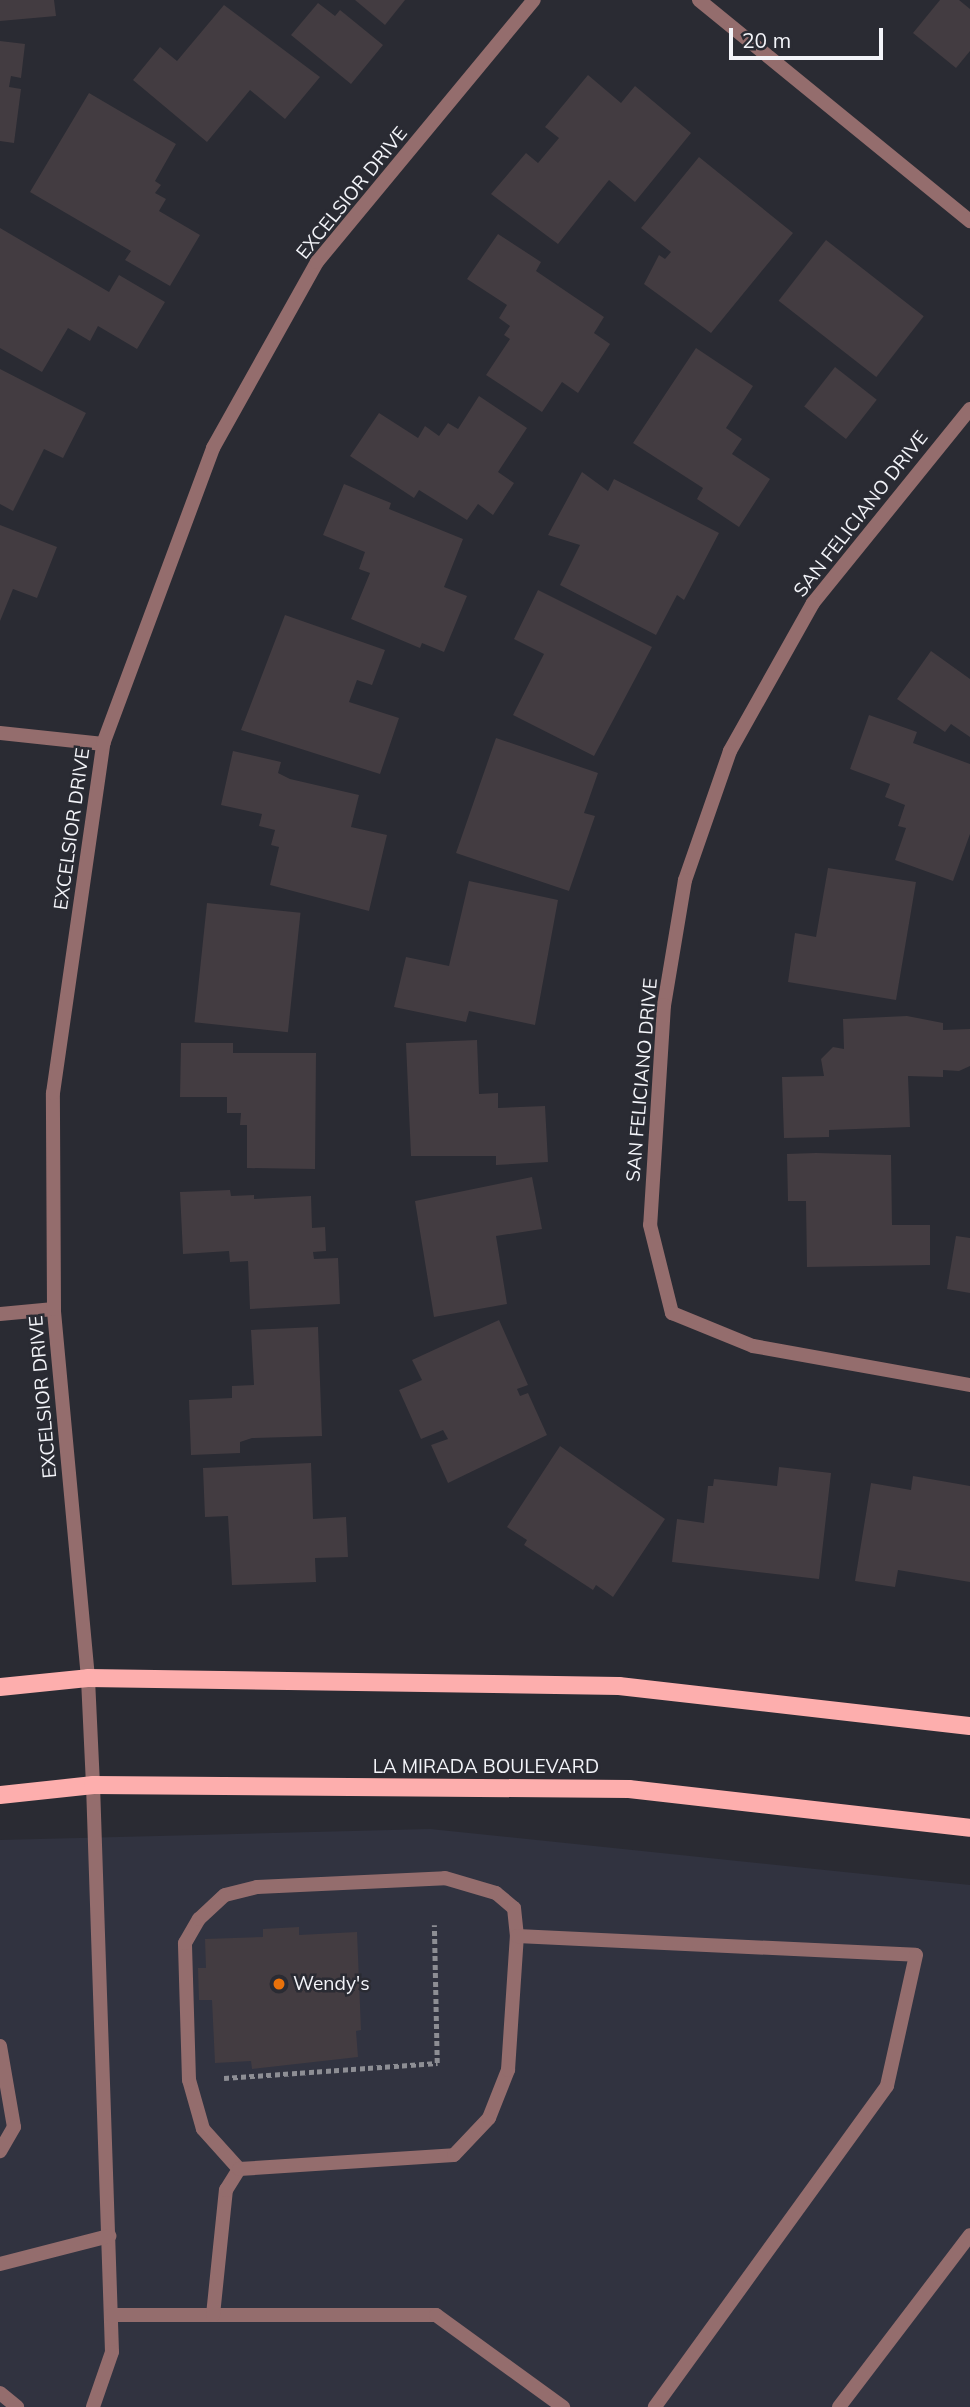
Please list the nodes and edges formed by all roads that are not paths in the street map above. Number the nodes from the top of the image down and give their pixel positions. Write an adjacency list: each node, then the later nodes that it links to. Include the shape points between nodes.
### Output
1 (534, 0): 6 (street, EXCELSIOR DRIVE, via 317,262 213,448)
2 (699, 0): 3 (street)
3 (970, 221)
4 (970, 409): 9 (street, SAN FELICIANO DRIVE, via 813,603 730,751 685,880 664,1005 650,1225 672,1313 753,1346)
5 (0, 733): 6 (street)
6 (103, 744): 7 (street, EXCELSIOR DRIVE, via 53,1094)
7 (54, 1309): 8 (street); 10 (street, EXCELSIOR DRIVE)
8 (0, 1314)
9 (970, 1385)
10 (88, 1678): 11 (main road); 12 (main road, via 619,1686); 13 (street, EXCELSIOR DRIVE)
11 (0, 1687)
12 (970, 1726)
13 (93, 1785): 14 (main road, LA MIRADA BOULEVARD); 15 (main road, LA MIRADA BOULEVARD, via 629,1789); 21 (street, EXCELSIOR DRIVE)
14 (0, 1795)
15 (970, 1828)
16 (517, 1936): 19 (street, via 508,2070 489,2118 454,2155); 19 (street, via 514,1908 496,1893 444,1878 257,1887 226,1895 199,1919 185,1943 189,2080 203,2129); 29 (street, via 916,1955 887,2086)
17 (0, 2046): 18 (street, via 15,2127)
18 (0, 2151)
19 (239, 2169): 24 (street, via 226,2190)
20 (970, 2235): 30 (street)
21 (109, 2236): 22 (street); 23 (street, EXCELSIOR DRIVE)
22 (0, 2264)
23 (111, 2315): 24 (street); 27 (street, EXCELSIOR DRIVE, via 112,2351)
24 (213, 2315): 28 (street, via 436,2315)
25 (0, 2393): 26 (street)
26 (17, 2407)
27 (93, 2407)
28 (563, 2407)
29 (655, 2407)
30 (839, 2407)

